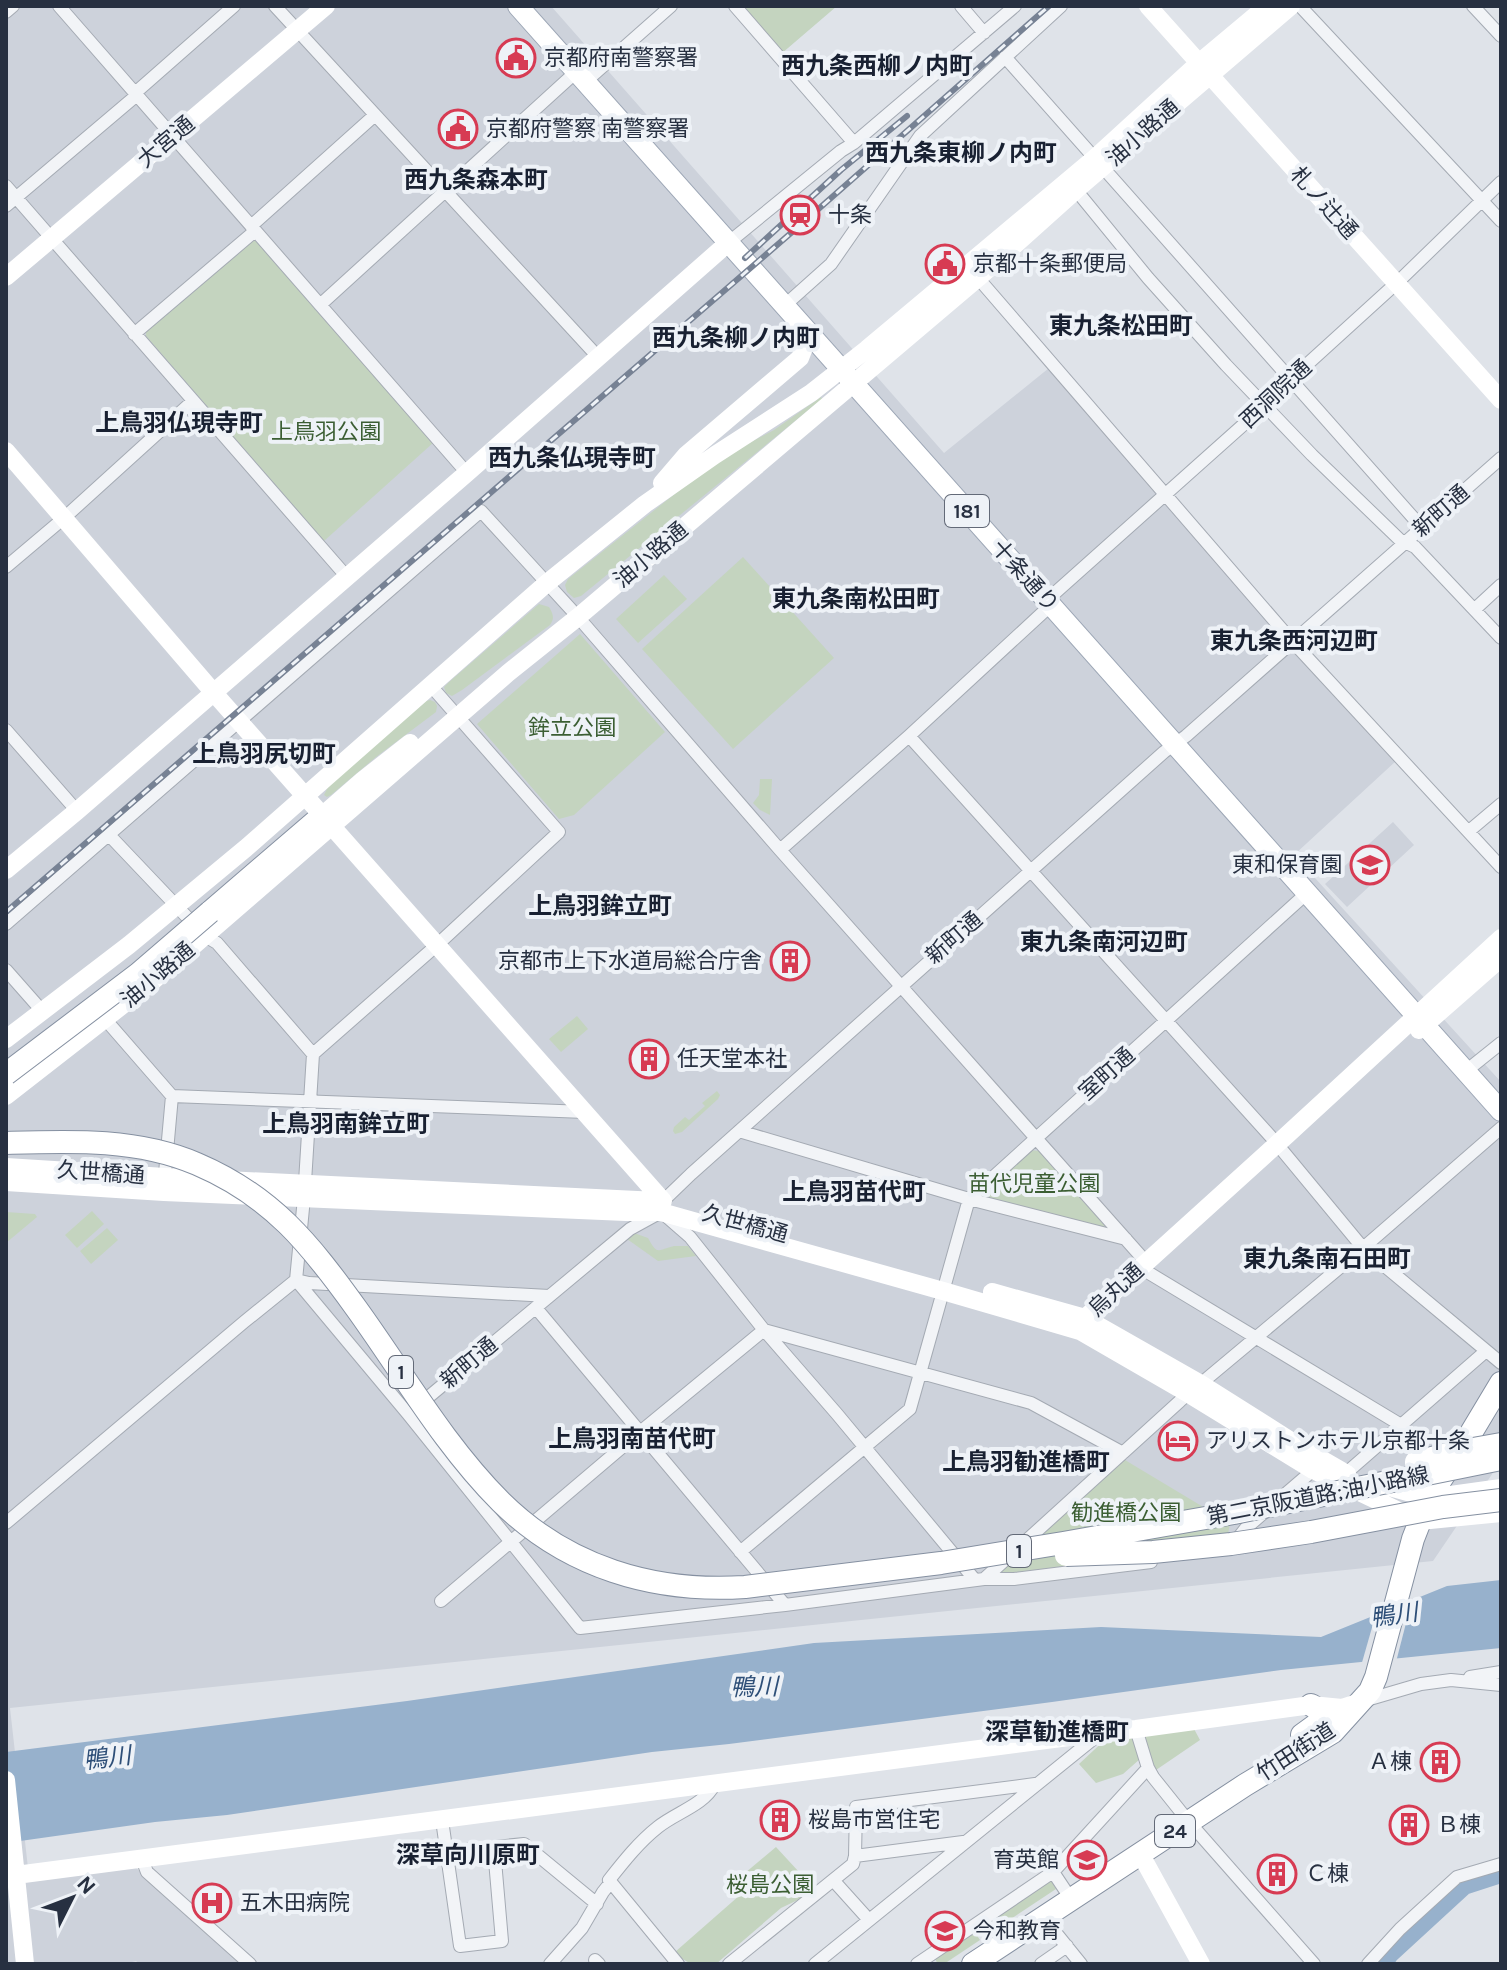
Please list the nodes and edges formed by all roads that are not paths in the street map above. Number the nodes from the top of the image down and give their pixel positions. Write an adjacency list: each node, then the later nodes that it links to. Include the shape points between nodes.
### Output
1 (13, 6): 17 (street)
2 (59, 6): 24 (street)
3 (234, 6): 24 (street)
4 (275, 6): 18 (street)
5 (326, 6): 18 (street, 大宮通)
6 (518, 6): 23 (main road, 十条通り / 181)
7 (671, 6): 23 (street)
8 (735, 6): 27 (street)
9 (961, 6): 19 (street)
10 (1015, 6): 19 (street)
11 (1061, 6): 21 (street)
12 (1148, 6): 22 (street, 札ノ辻通)
13 (1267, 6): 22 (street, 油小路通)
14 (1291, 6): 22 (street, 油小路通)
15 (1300, 6): 33 (street)
16 (1473, 6): 20 (street)
17 (6, 12)
18 (297, 31): 25 (street); 26 (street, 大宮通)
19 (984, 33): 27 (street)
20 (1501, 36)
21 (1005, 57): 28 (street); 43 (street, via 920,136 831,264)
22 (1205, 69): 28 (street, 油小路通); 41 (street, 札ノ辻通)
23 (580, 77): 32 (street); 38 (main road, 十条通り / 181)
24 (136, 94): 26 (street); 34 (street)
25 (375, 115): 32 (street); 36 (street)
26 (173, 136): 36 (street); 37 (street, 大宮通)
27 (854, 143): 38 (street)
28 (1099, 163): 31 (street, 油小路通); 47 (street, 油小路通, via 955,277); 48 (street)
29 (1501, 182): 33 (street, 西洞院通)
30 (6, 186): 34 (street)
31 (1076, 190): 40 (street, 油小路通); 51 (street, via 1166,299)
32 (445, 191): 42 (street); 46 (street)
33 (1482, 201): 35 (street); 41 (street, 西洞院通)
34 (11, 202): 37 (street)
35 (1501, 221)
36 (253, 229): 42 (street); 45 (street)
37 (52, 238): 39 (street, 大宮通); 45 (street)
38 (728, 243): 43 (main road, 十条通り / 181); 46 (street)
39 (6, 277)
40 (978, 278): 47 (street, 油小路通); 55 (street)
41 (1396, 284): 48 (street, 西洞院通); 49 (street, 札ノ辻通)
42 (320, 305): 54 (street)
43 (784, 306): 44 (main road, 十条通り / 181)
44 (807, 331): 47 (main road, 十条通り / 181); 56 (street, via 800,358 686,455)
45 (134, 334): 50 (street)
46 (599, 358): 54 (street)
47 (847, 376): 56 (street, 油小路通, via 811,393); 64 (main road, 十条通り / 181); 66 (street, 油小路通)
48 (1291, 379): 51 (street, 西洞院通); 58 (street)
49 (1501, 400)
50 (193, 401): 57 (street); 61 (street)
51 (1265, 404): 55 (street, 西洞院通); 59 (street, via 1358,501)
52 (6, 451): 57 (street)
53 (1501, 458): 58 (street, 新町通)
54 (467, 473): 61 (street)
55 (1166, 494): 64 (street, 西洞院通); 68 (street)
56 (645, 504): 62 (street, 油小路通)
57 (64, 518): 60 (street); 70 (street)
58 (1423, 527): 59 (street, 新町通)
59 (1406, 542): 65 (street); 68 (street, 新町通)
60 (6, 567)
61 (347, 577): 70 (street)
62 (547, 583): 66 (street); 69 (street, 油小路通); 72 (street, via 481,511)
63 (1501, 585): 65 (street)
64 (1049, 603): 74 (street, 西洞院通); 75 (main road, 十条通り / 181)
65 (1475, 609): 67 (street)
66 (578, 617): 71 (street, 油小路通); 82 (street)
67 (1501, 638)
68 (1292, 641): 75 (street, 新町通); 80 (street)
69 (431, 686): 71 (street); 76 (street, 油小路通)
70 (214, 693): 72 (street); 78 (street)
71 (455, 714): 79 (street, 油小路通, via 363,780); 91 (street, via 559,832)
72 (240, 722): 76 (street); 81 (street)
73 (6, 730): 78 (street)
74 (909, 736): 82 (street, 西洞院通); 85 (street)
75 (1174, 744): 85 (street, 新町通); 86 (main road, 十条通り / 181)
76 (305, 794): 79 (street); 87 (street, 油小路通)
77 (1501, 804): 80 (street)
78 (77, 811): 84 (street)
79 (327, 820): 89 (street, 油小路通); 91 (street); 104 (highway, bridge)
80 (1469, 831): 83 (street)
81 (110, 836): 87 (street); 88 (street)
82 (780, 850): 94 (street)
83 (1501, 866)
84 (6, 870)
85 (1031, 870): 94 (street, 新町通); 97 (street)
86 (1307, 893): 97 (street, 室町通); 98 (main road, 十条通り / 181)
87 (176, 906): 89 (street); 95 (street, 油小路通)
88 (6, 924)
89 (205, 936): 96 (street, 油小路通); 102 (street, via 217,943)
90 (1501, 938): 98 (street, 烏丸通)
91 (437, 945): 102 (street); 109 (street)
92 (1501, 958): 98 (street, 烏丸通)
93 (6, 970): 95 (street)
94 (900, 985): 111 (street, 新町通); 112 (street)
95 (49, 1007): 99 (street); 100 (street, 油小路通)
96 (105, 1019): 99 (street, 油小路通); 106 (street)
97 (1166, 1021): 112 (street, 室町通); 114 (street)
98 (1421, 1021): 103 (main road, 十条通り / 181); 114 (street, 烏丸通)
99 (82, 1038): 105 (street, 油小路通)
100 (6, 1039)
101 (1501, 1043): 103 (street)
102 (313, 1054): 107 (street)
103 (1466, 1071): 108 (main road, 十条通り / 181)
104 (6, 1074)
105 (6, 1096)
106 (172, 1096): 107 (street); 118 (street)
107 (309, 1101): 109 (street); 119 (street)
108 (1501, 1111)
109 (585, 1112): 121 (street)
110 (1501, 1128): 123 (street)
111 (739, 1131): 120 (street); 121 (street, 新町通)
112 (1035, 1138): 120 (street, 室町通); 122 (street)
113 (6, 1143): 158 (highway, 第二京阪道路;油小路線 / 1, bridge, via 115,1144 170,1154 220,1175 266,1204 324,1263 480,1480 523,1522 576,1556 633,1578 688,1588)
114 (1280, 1148): 123 (street); 124 (street, 烏丸通)
115 (6, 1167): 116 (street, 久世橋通)
116 (50, 1177): 117 (street, 久世橋通); 118 (street, 久世橋通)
117 (6, 1182)
118 (164, 1184): 119 (street, 久世橋通)
119 (304, 1191): 121 (street, 久世橋通, via 626,1212); 125 (street)
120 (969, 1199): 122 (street); 126 (street)
121 (662, 1207): 126 (street, 久世橋通); 127 (street, 新町通); 130 (street)
122 (1126, 1239): 124 (street)
123 (1363, 1248): 131 (street); 132 (street)
124 (1147, 1267): 129 (street, 烏丸通); 131 (street)
125 (296, 1280): 127 (street); 137 (street); 153 (street)
126 (944, 1285): 129 (street, 久世橋通); 134 (street)
127 (549, 1296): 128 (street, 新町通)
128 (536, 1308): 137 (street, 新町通); 139 (street)
129 (1086, 1324): 136 (street, 久世橋通)
130 (764, 1330): 134 (street); 139 (street); 141 (street)
131 (1257, 1337): 136 (street); 138 (street)
132 (1486, 1351): 133 (street); 138 (street)
133 (1501, 1363)
134 (921, 1372): 141 (street, via 910,1409); 142 (street, via 1031,1403)
135 (1501, 1383): 148 (highway, 竹田街道 / 24)
136 (1195, 1389): 142 (street); 144 (street, 久世橋通)
137 (408, 1414): 154 (street)
138 (1401, 1425): 146 (street)
139 (640, 1432): 154 (street); 155 (street)
140 (1501, 1444): 150 (highway, bridge)
141 (865, 1447): 155 (street); 157 (street)
142 (1123, 1453): 157 (street)
143 (1501, 1459): 150 (highway, 第二京阪道路;油小路線 / 1, bridge)
144 (1318, 1466): 146 (street, 久世橋通); 152 (street, 久世橋通); 157 (street, via 1213,1554)
145 (1501, 1468): 156 (highway, 第二京阪道路;油小路線 / 1)
146 (1345, 1474): 148 (street, 久世橋通)
147 (1501, 1488): 148 (street)
148 (1429, 1498): 152 (highway, 竹田街道 / 24)
149 (1501, 1500): 156 (highway, bridge, via 1231,1544)
150 (1234, 1513): 158 (highway, 第二京阪道路;油小路線 / 1, bridge)
151 (1501, 1513): 152 (street)
152 (1420, 1521): 164 (highway, 竹田街道 / 24, via 1376,1677)
153 (6, 1523)
154 (511, 1540): 159 (street); 160 (street, via 580,1628)
155 (740, 1552): 160 (street)
156 (1018, 1558): 158 (highway, 第二京阪道路;油小路線 / 1, bridge)
157 (980, 1580): 160 (street)
158 (803, 1581)
159 (441, 1601)
160 (785, 1605)
161 (1501, 1672): 162 (street)
162 (1451, 1680): 163 (street); 164 (street)
163 (1501, 1685)
164 (1365, 1696): 165 (street, via 1342,1708); 172 (highway, 竹田街道 / 24, via 1333,1732)
165 (1311, 1705): 166 (street); 172 (highway, via 1325,1716 1323,1722 1266,1758)
166 (1136, 1729): 167 (street); 168 (street)
167 (1100, 1733): 170 (street); 171 (street)
168 (1148, 1768): 174 (street); 182 (street)
169 (6, 1780): 183 (street)
170 (1035, 1784): 175 (street); 179 (street, via 856,1807)
171 (714, 1785): 173 (street); 185 (street, via 710,1794 658,1827 626,1858)
172 (1245, 1785): 174 (highway, 竹田街道 / 24)
173 (442, 1820): 177 (street); 180 (street)
174 (1189, 1822): 178 (highway, 竹田街道 / 24); 202 (street)
175 (965, 1842): 179 (street); 189 (street)
176 (494, 1849): 177 (street); 177 (street, via 502,1941 460,1946); 187 (street, via 524,1844)
177 (447, 1852)
178 (1140, 1853): 186 (highway, 竹田街道 / 24); 201 (street)
179 (855, 1856): 184 (street)
180 (142, 1859): 183 (street); 193 (street, via 147,1872)
181 (1501, 1864): 203 (street, via 1457,1877)
182 (1053, 1872): 186 (street); 191 (street)
183 (12, 1873): 192 (street)
184 (833, 1880): 189 (street); 196 (street)
185 (611, 1882): 187 (street); 195 (street)
186 (1071, 1899): 188 (highway, 竹田街道 / 24)
187 (597, 1904): 194 (street)
188 (1043, 1917): 190 (street); 198 (highway, 竹田街道 / 24)
189 (869, 1920): 197 (street)
190 (1067, 1946): 199 (street); 200 (street)
191 (926, 1962)
192 (25, 1964)
193 (250, 1964)
194 (550, 1964)
195 (678, 1964)
196 (729, 1964)
197 (815, 1964)
198 (973, 1964)
199 (1041, 1964)
200 (1081, 1964)
201 (1201, 1964)
202 (1314, 1964)
203 (1368, 1964)

